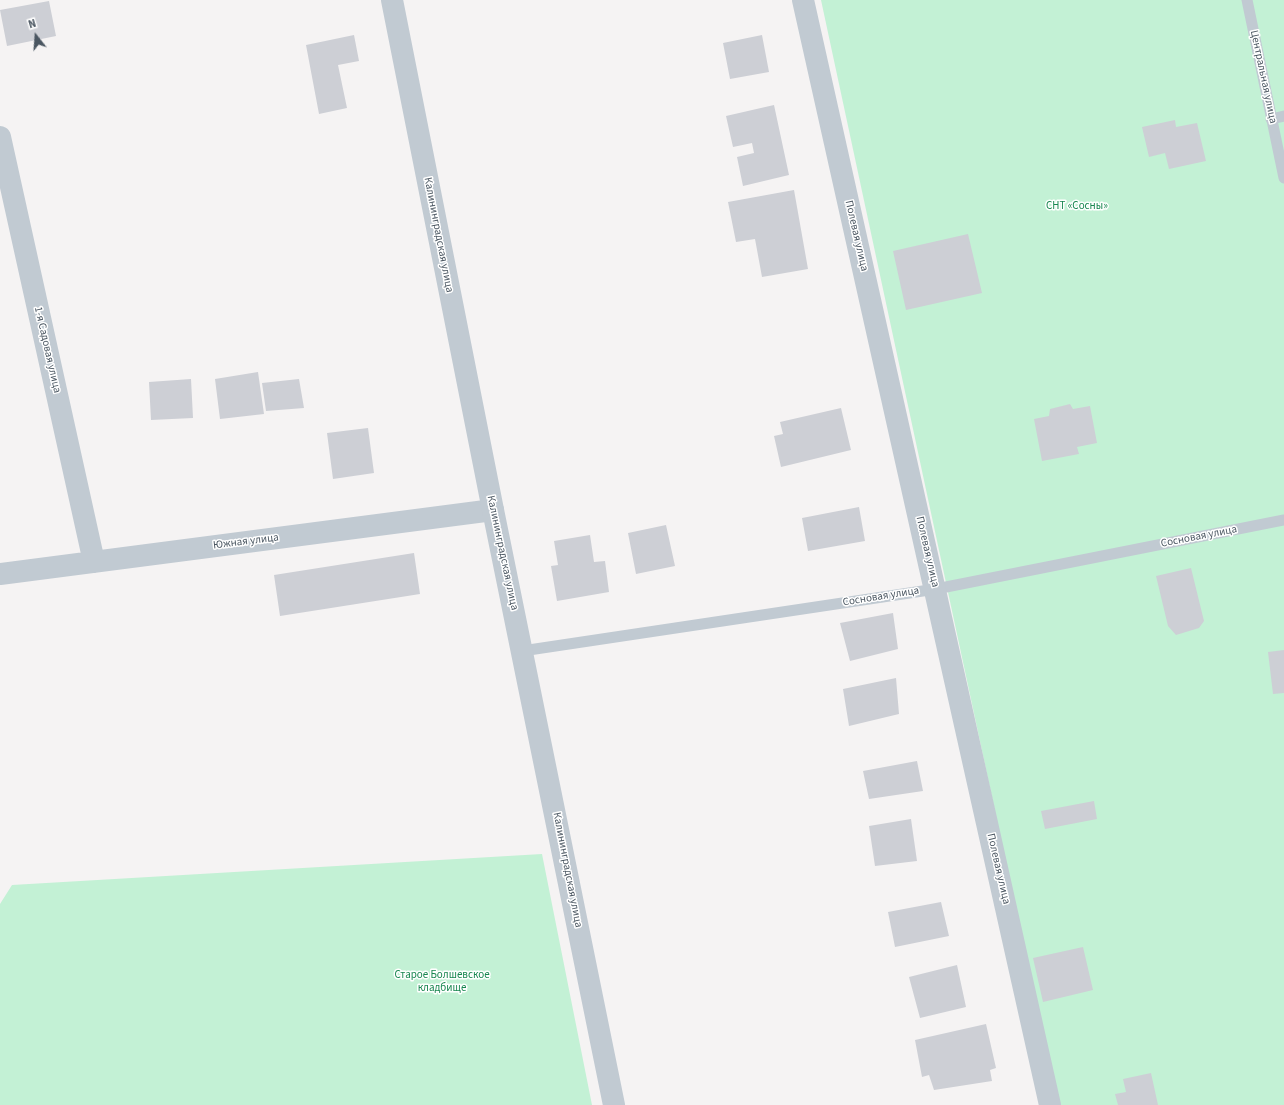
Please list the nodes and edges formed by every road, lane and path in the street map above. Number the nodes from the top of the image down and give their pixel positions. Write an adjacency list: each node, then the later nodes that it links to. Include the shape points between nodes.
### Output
1 (392, 0): 8 (street, Калининградская улица)
2 (803, 0): 12 (street, Полевая улица)
3 (1247, 0): 5 (lane, Центральная улица)
4 (1284, 116): 5 (lane)
5 (1271, 119): 7 (lane, Центральная улица)
6 (0, 137): 10 (street, 1-я Садовая улица)
7 (1284, 178)
8 (492, 510): 10 (street, Южная улица); 13 (street, Калининградская улица, via 508,551)
9 (1284, 520): 12 (lane, Сосновая улица)
10 (94, 562): 11 (street, Южная улица)
11 (0, 574)
12 (936, 589): 13 (lane, Сосновая улица); 15 (street, Полевая улица)
13 (522, 651): 14 (street, Калининградская улица)
14 (614, 1105)
15 (1050, 1105)

